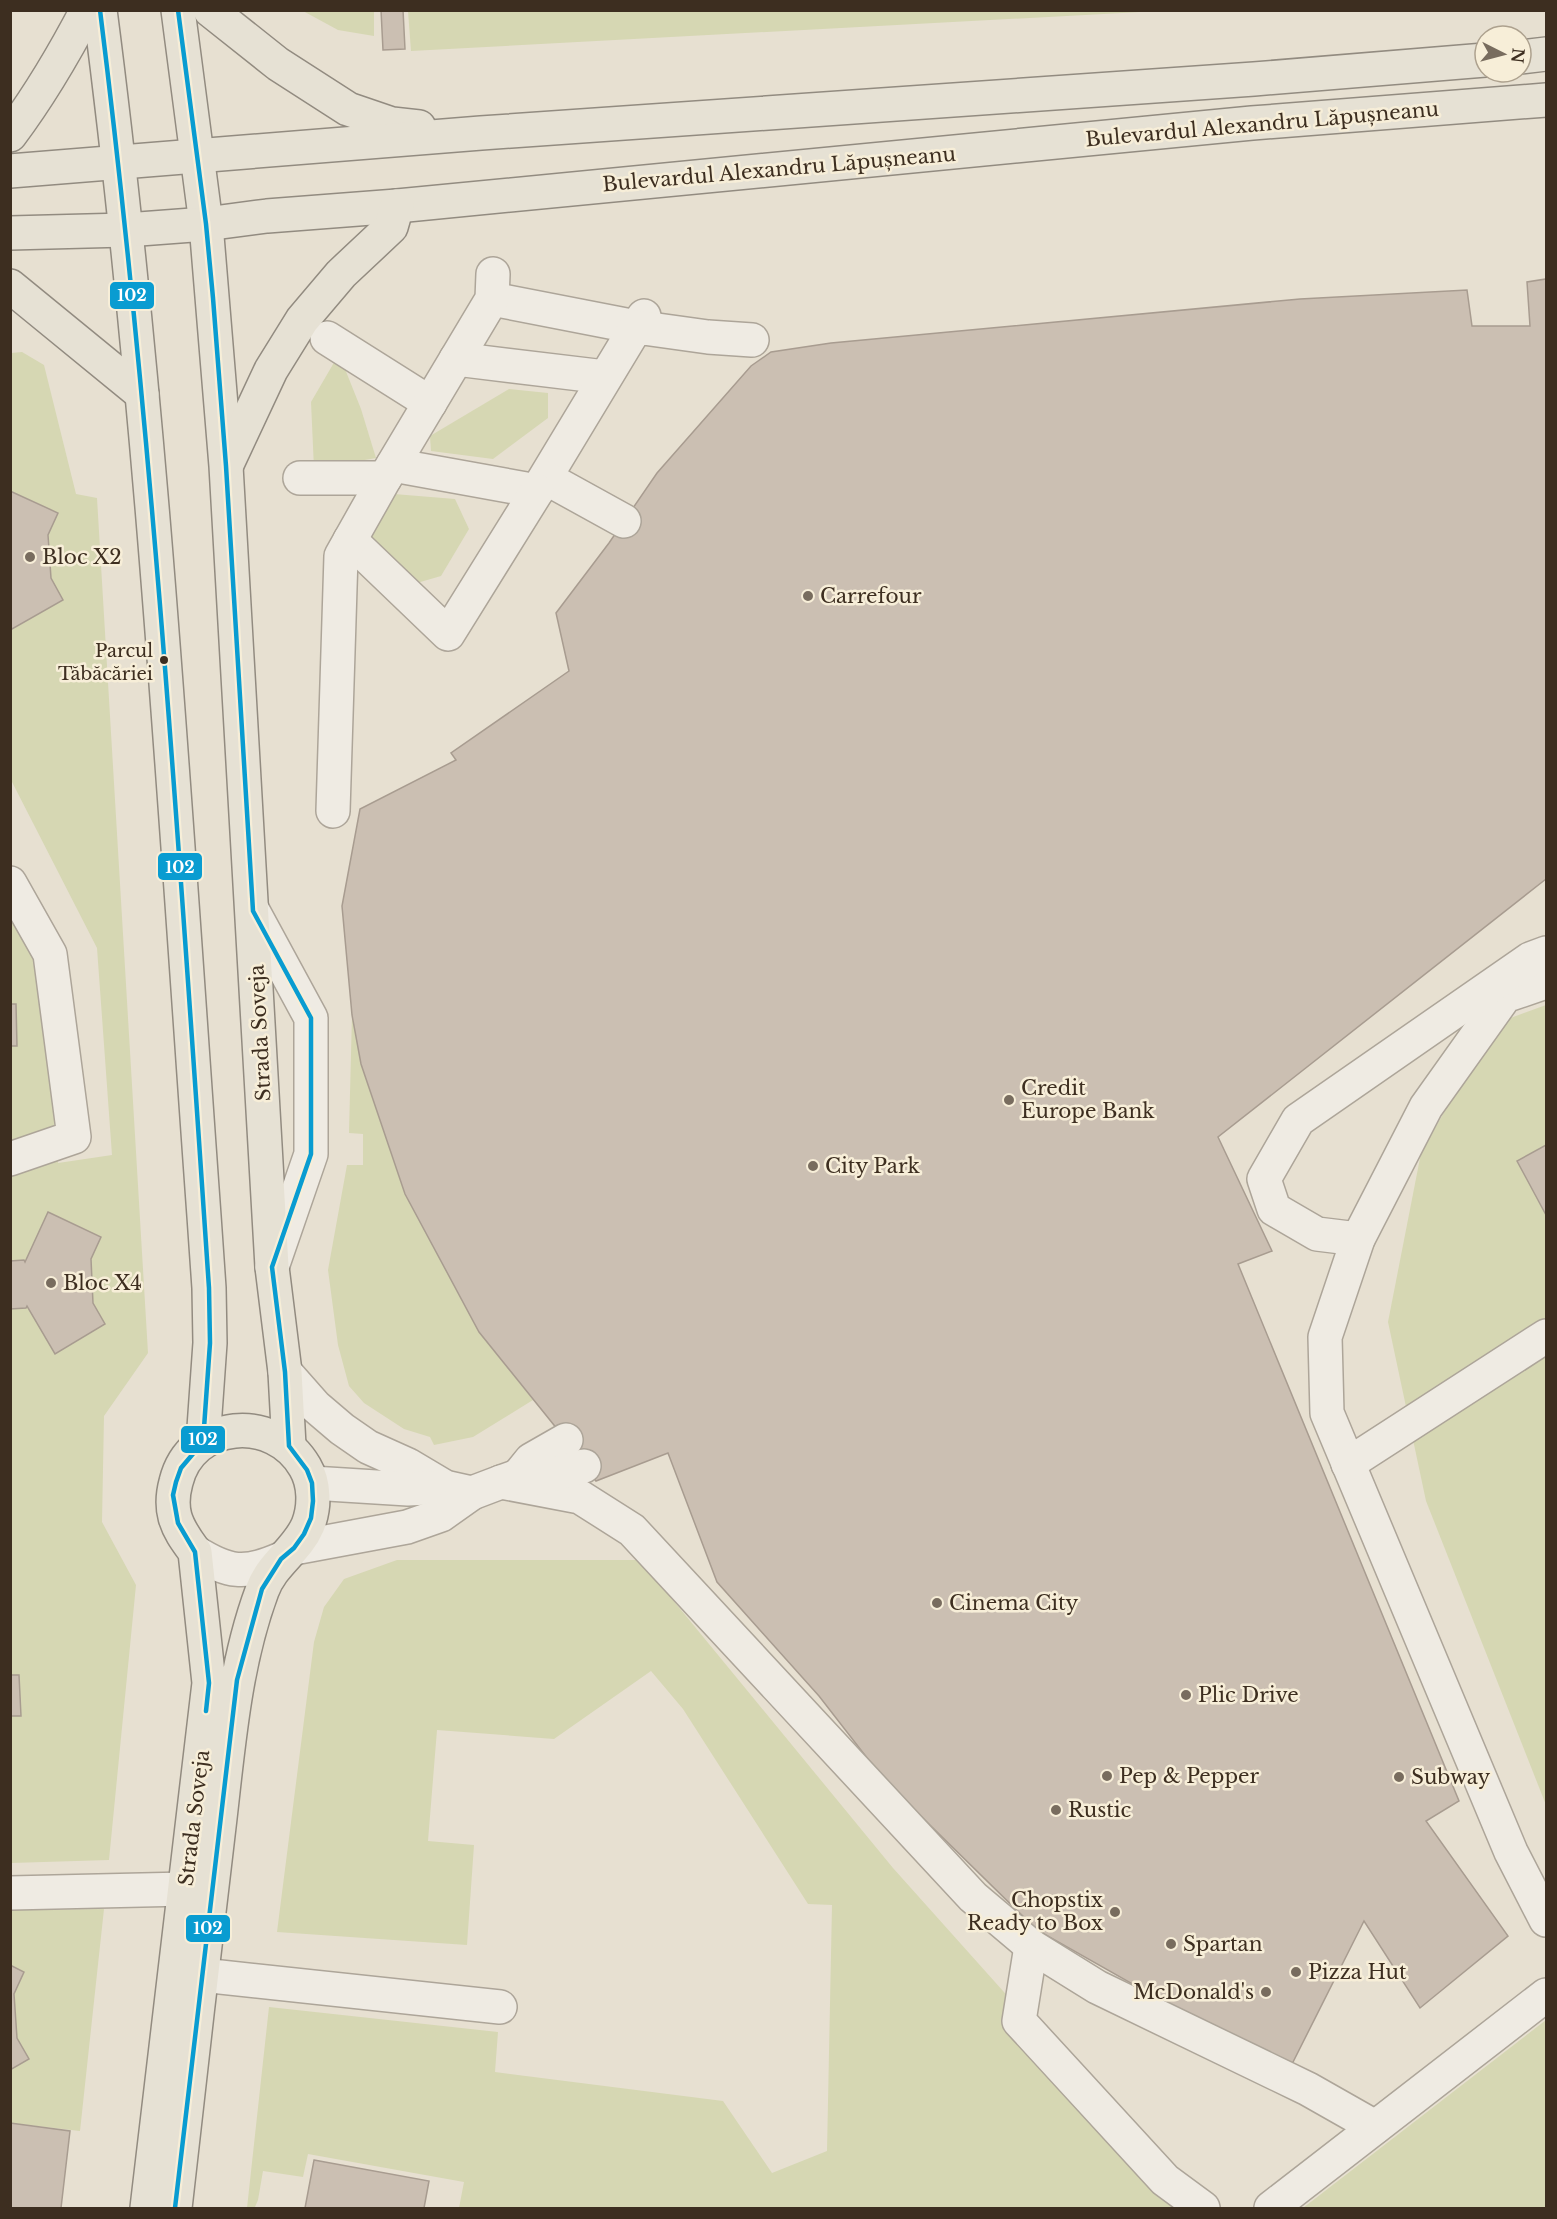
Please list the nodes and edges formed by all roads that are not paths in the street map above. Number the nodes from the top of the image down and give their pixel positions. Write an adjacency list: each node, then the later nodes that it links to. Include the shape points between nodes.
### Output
1 (87, 10): 8 (main road, via 56,68)
2 (100, 10): 10 (main road)
3 (178, 10): 9 (main road, Strada Soveja)
4 (210, 10): 7 (main road, via 278,64 348,109 392,124)
5 (1473, 61): 7 (main road)
6 (1546, 100): 12 (main road, Bulevardul Alexandru Lăpușneanu, via 1252,123)
7 (481, 133): 9 (main road)
8 (10, 135)
9 (197, 157): 10 (main road); 13 (main road, Strada Soveja)
10 (118, 163): 11 (main road); 14 (main road)
11 (10, 171)
12 (398, 206): 13 (main road, Bulevardul Alexandru Lăpușneanu); 24 (main road, via 391,227 341,274 302,320 271,369)
13 (206, 224): 14 (main road, Bulevardul Alexandru Lăpușneanu); 24 (main road, Strada Soveja)
14 (126, 230): 15 (main road, Bulevardul Alexandru Lăpușneanu); 22 (main road)
15 (10, 233)
16 (10, 286): 22 (main road)
17 (640, 322): 19 (street, via 708,337); 20 (street, via 492,287); 21 (street)
18 (327, 338): 23 (street)
19 (753, 340)
20 (456, 359): 21 (street); 23 (street)
21 (605, 377): 27 (street)
22 (142, 394): 40 (main road, via 209,1288 210,1343)
23 (430, 403): 25 (street)
24 (226, 466): 32 (main road, Strada Soveja)
25 (389, 471): 26 (street); 27 (street); 29 (street)
26 (300, 478)
27 (541, 484): 28 (street); 29 (street, via 448,634)
28 (624, 521)
29 (350, 540): 30 (street, via 341,556)
30 (333, 811)
31 (10, 883): 35 (street, via 50,954 74,1137)
32 (253, 911): 37 (main road, Strada Soveja); 37 (street, via 311,1018 311,1154)
33 (1546, 953): 36 (street, via 1530,960 1298,1120 1264,1179 1274,1209 1317,1234)
34 (1546, 982): 36 (street, via 1505,996 1426,1107)
35 (10, 1159)
36 (1358, 1239): 43 (street, via 1325,1337 1327,1413)
37 (272, 1267): 39 (main road, Strada Soveja)
38 (1546, 1336): 43 (street)
39 (285, 1372): 41 (main road, Strada Soveja); 45 (street, via 315,1406 368,1447 408,1465)
40 (203, 1442): 41 (main road, Strada Soveja, via 225,1432 247,1430 269,1434); 46 (main road, Strada Soveja, via 188,1456 173,1494 174,1516)
41 (288, 1446): 44 (main road, Strada Soveja, via 307,1470)
42 (575, 1453): 45 (street, via 540,1478)
43 (1348, 1464): 50 (street, via 1511,1852)
44 (312, 1484): 45 (street, via 408,1489); 47 (main road, Strada Soveja, via 311,1518)
45 (484, 1484): 47 (street, via 441,1515 424,1522); 51 (street, via 580,1497 632,1530 973,1897)
46 (195, 1552): 47 (street, via 215,1564 237,1570 260,1568); 48 (main road, Strada Soveja, via 209,1683)
47 (288, 1553): 52 (main road, Strada Soveja, via 262,1589 237,1680)
48 (186, 1889): 49 (street); 56 (main road, Strada Soveja)
49 (10, 1893)
50 (1546, 1920)
51 (1031, 1946): 55 (street, via 1097,1987 1308,2089); 58 (street, via 1019,2021 1165,2180)
52 (202, 1975): 54 (street); 57 (main road, Strada Soveja)
53 (1546, 1995): 55 (street)
54 (500, 2007)
55 (1375, 2127): 59 (street)
56 (147, 2208)
57 (175, 2208)
58 (1203, 2208)
59 (1271, 2208)

